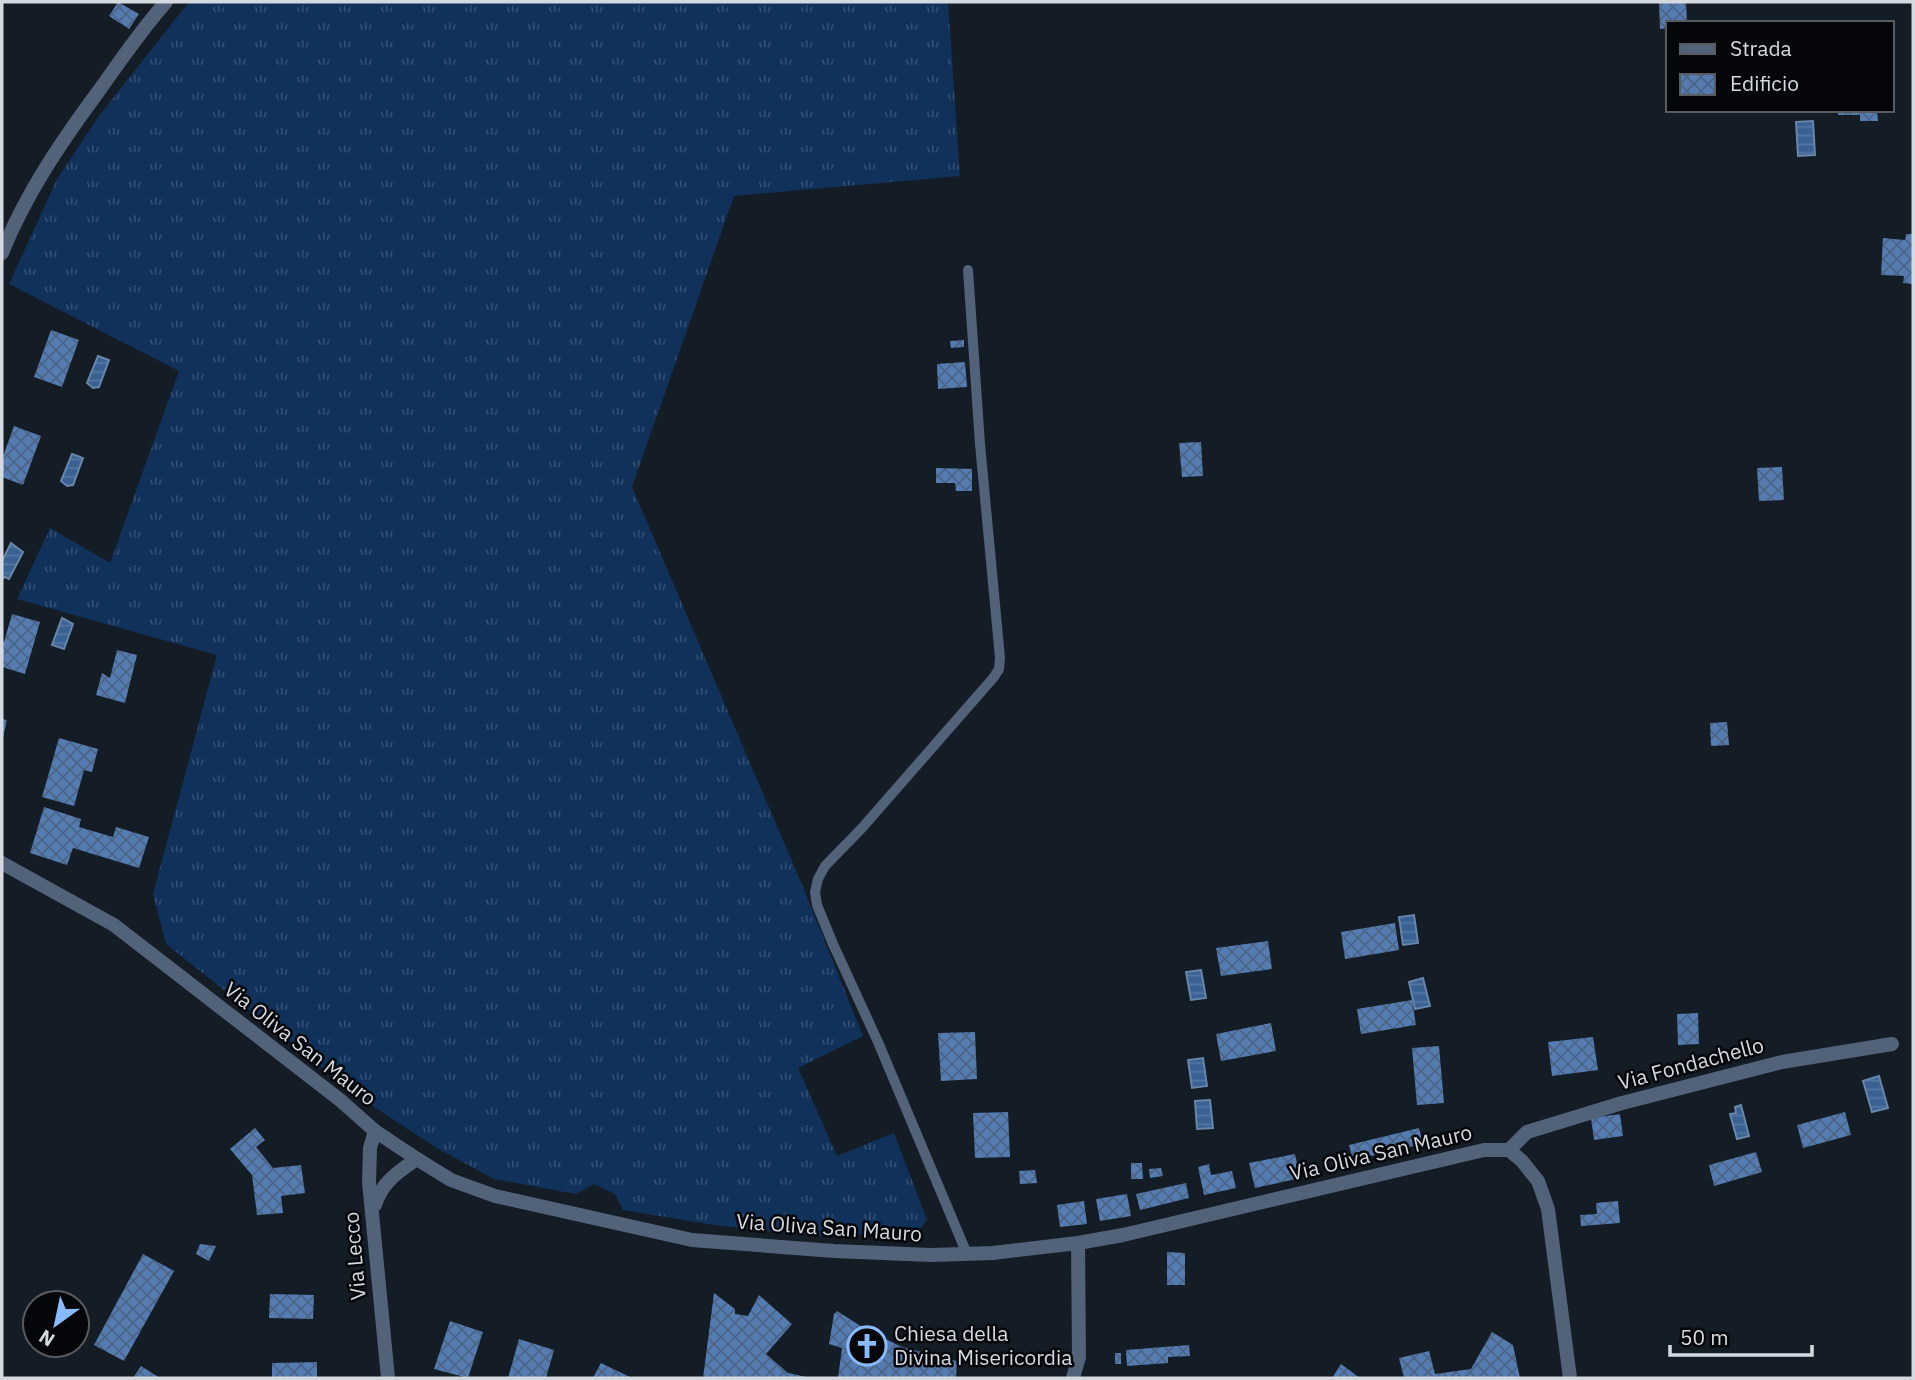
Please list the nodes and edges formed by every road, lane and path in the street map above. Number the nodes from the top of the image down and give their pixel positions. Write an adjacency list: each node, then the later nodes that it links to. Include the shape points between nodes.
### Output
1 (166, 2): 2 (street, via 64,140 36,183)
2 (2, 253)
3 (968, 270): 11 (lane, via 999,669 825,866 815,892 833,944)
4 (2, 863): 6 (street, Via Oliva San Mauro, via 114,925)
5 (1892, 1044): 7 (street, Via Fondachello, via 1782,1062 1622,1103 1527,1132)
6 (375, 1131): 8 (street, Via Oliva San Mauro); 9 (street, Via Lecco, via 370,1148)
7 (1510, 1150): 10 (street, Via Oliva San Mauro, via 1484,1150); 14 (street, via 1538,1181 1548,1209)
8 (417, 1159): 9 (street, via 379,1191); 11 (street, Via Oliva San Mauro, via 451,1180 495,1196 692,1240 834,1251)
9 (372, 1213): 12 (street, Via Lecco)
10 (1078, 1243): 11 (street, Via Oliva San Mauro); 13 (street, via 1079,1357)
11 (967, 1254)
12 (388, 1378)
13 (1074, 1378)
14 (1570, 1378)

